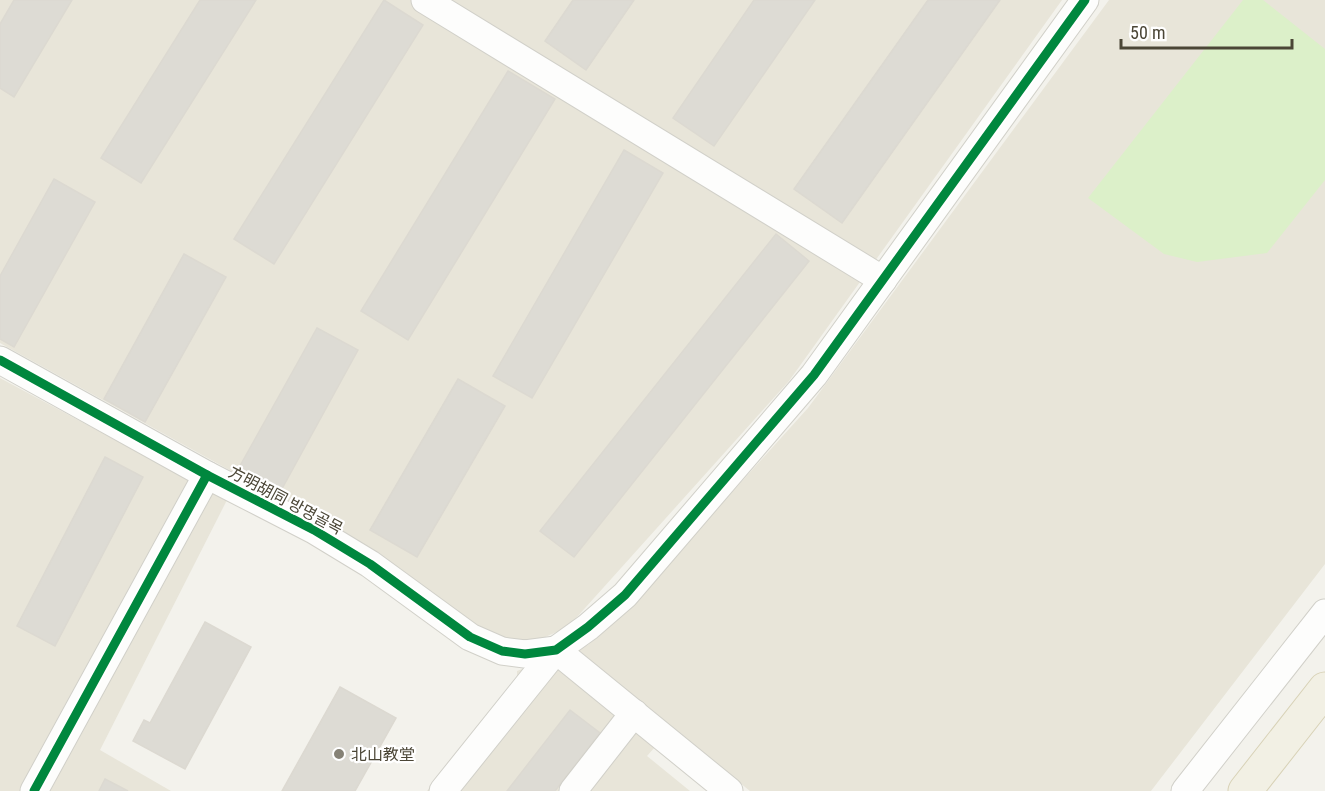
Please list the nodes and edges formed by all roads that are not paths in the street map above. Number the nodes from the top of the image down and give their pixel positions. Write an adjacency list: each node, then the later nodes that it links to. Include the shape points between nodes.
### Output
1 (425, 0): 3 (street)
2 (1085, 0): 3 (street)
3 (883, 280): 7 (street, via 814,375 625,595)
4 (0, 360): 5 (street, 方明胡同 방명골목)
5 (207, 475): 7 (street, 方明胡同 방명골목, via 323,535 470,637 514,653); 10 (street)
6 (1325, 613): 14 (street)
7 (556, 650): 9 (street); 11 (street)
8 (1325, 689): 15 (main road)
9 (634, 713): 12 (street); 13 (street)
10 (34, 791)
11 (443, 791)
12 (573, 791)
13 (729, 791)
14 (1185, 791)
15 (1245, 791)

